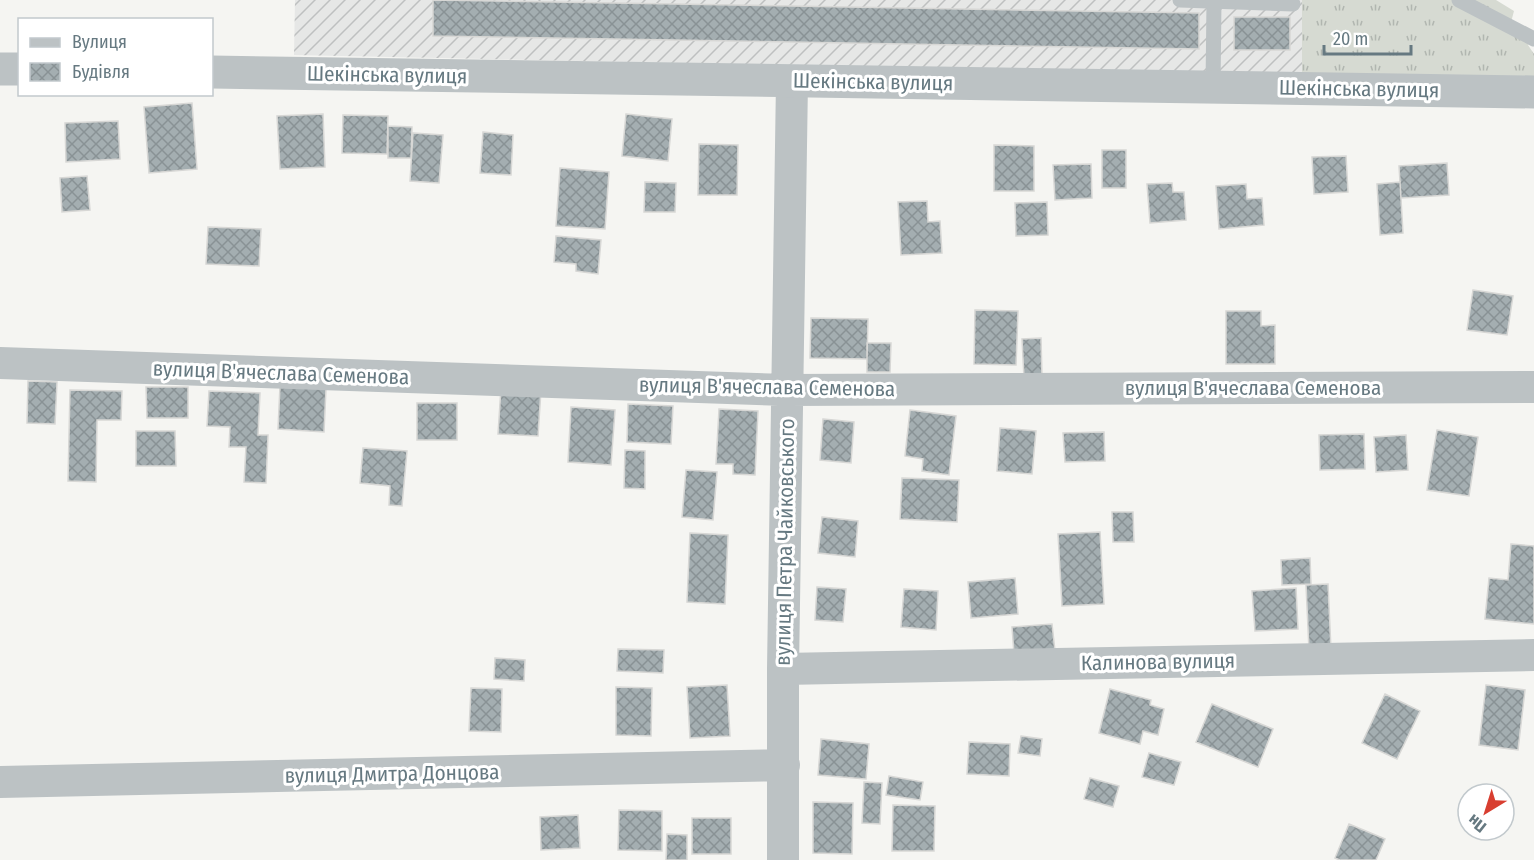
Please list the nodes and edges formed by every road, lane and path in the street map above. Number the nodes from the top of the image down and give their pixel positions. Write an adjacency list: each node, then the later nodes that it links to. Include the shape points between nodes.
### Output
1 (1180, 0): 3 (lane)
2 (1459, 0): 5 (lane)
3 (1214, 1): 4 (lane); 10 (lane)
4 (1293, 3)
5 (1534, 39)
6 (0, 69): 7 (street)
7 (18, 69)
8 (213, 72): 9 (street, Шекінська вулиця)
9 (792, 81): 10 (street, Шекінська вулиця); 14 (street, вулиця Петра Чайковського)
10 (1213, 87): 11 (street, Шекінська вулиця)
11 (1534, 92)
12 (0, 363): 14 (street, вулиця В'ячеслава Семенова)
13 (1534, 387): 14 (street, вулиця В'ячеслава Семенова)
14 (787, 390): 16 (street, вулиця Петра Чайковського)
15 (1534, 655): 16 (street, Калинова вулиця)
16 (783, 669): 17 (street, вулиця Петра Чайковського)
17 (784, 765): 18 (street, вулиця Дмитра Донцова); 19 (street, вулиця Петра Чайковського)
18 (0, 782)
19 (783, 860)

